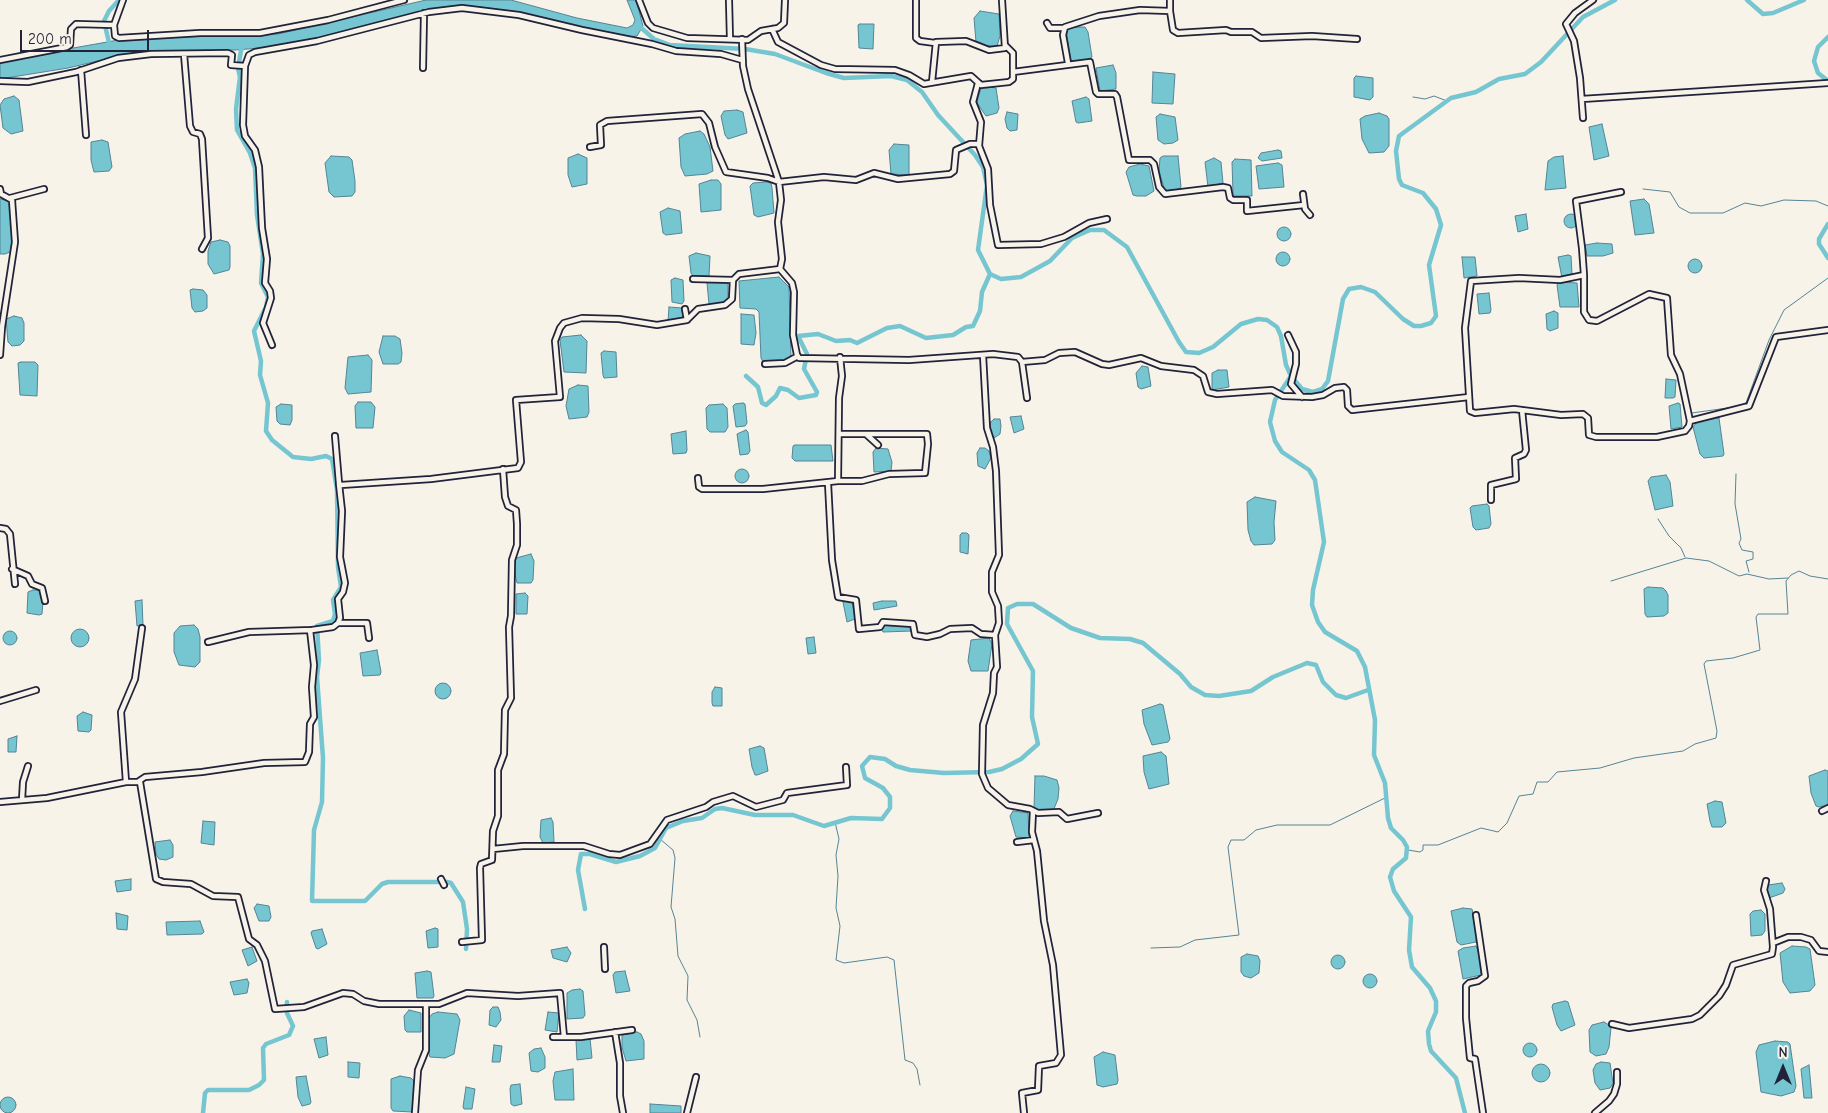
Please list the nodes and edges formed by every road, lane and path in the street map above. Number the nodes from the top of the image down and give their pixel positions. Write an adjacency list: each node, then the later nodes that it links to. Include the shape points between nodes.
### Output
1 (123, 0): 13 (street)
2 (404, 0): 13 (street, via 328,20 260,33 118,38)
3 (639, 0): 16 (street, via 653,28 687,38)
4 (729, 0): 16 (street)
5 (785, 0): 15 (street, via 784,23)
6 (916, 0): 19 (street, via 916,38)
7 (1002, 0): 20 (street)
8 (1170, 0): 10 (street)
9 (1593, 0): 33 (street, via 1568,20 1567,27 1572,34)
10 (1170, 11): 14 (street, via 1122,12); 17 (street, via 1173,30 1178,33 1226,30 1252,32 1261,38 1312,36)
11 (424, 13): 23 (street, via 462,8 506,13 676,51 720,54); 25 (street, via 323,39 255,52 249,55); 26 (street)
12 (1047, 23): 14 (street, via 1050,28)
13 (112, 25): 22 (street, via 74,25 70,45 65,48)
14 (1064, 28): 24 (street)
15 (772, 29): 18 (street); 30 (street, via 778,42 821,66 895,70 924,84)
16 (730, 39): 18 (street)
17 (1358, 39)
18 (742, 41): 23 (street)
19 (935, 43): 20 (street, via 966,40 989,50 1003,49); 30 (street)
20 (1005, 45): 28 (street, via 1013,53)
21 (184, 54): 25 (street, via 228,53 232,55 231,65); 27 (street, via 118,58); 47 (street, via 190,126 202,139 208,238)
22 (0, 60)
23 (742, 60): 38 (street, via 748,89)
24 (1068, 64): 28 (street); 44 (street, via 1090,62 1096,92 1118,97 1129,160 1150,160 1154,164 1159,187 1165,194 1223,187 1228,188 1233,200 1247,200 1247,211)
25 (244, 66): 56 (street, via 244,130 258,160 267,259 264,283 271,298 263,323)
26 (423, 68)
27 (80, 70): 29 (street, via 28,82); 35 (street)
28 (1013, 72): 31 (street, via 1009,82)
29 (0, 82)
30 (932, 82): 31 (street, via 971,76)
31 (978, 83): 36 (street, via 973,102 981,122)
32 (1825, 83): 33 (street)
33 (1582, 99): 34 (street)
34 (1583, 118)
35 (86, 135)
36 (979, 144): 38 (street, via 956,150 954,171 950,174 898,180 874,173 856,180 824,177); 46 (street, via 988,169 990,205 998,246 1041,244)
37 (590, 147): 38 (street, via 600,145 600,125 607,121 702,114 709,123 726,172)
38 (779, 182): 48 (street)
39 (0, 189): 43 (street, via 0,194)
40 (44, 189): 43 (street)
41 (1621, 192): 49 (street, via 1576,201)
42 (1303, 194): 44 (street)
43 (10, 198): 57 (street, via 15,242)
44 (1304, 205): 45 (street)
45 (1310, 215)
46 (1107, 219)
47 (202, 250)
48 (780, 268): 51 (street, via 739,274); 59 (street, via 792,283 794,292 793,335)
49 (1584, 275): 64 (street, via 1560,280 1471,281 1465,328); 67 (street, via 1584,312 1591,321 1604,318 1649,294 1667,298 1671,354 1680,374)
50 (693, 279): 51 (street)
51 (734, 280): 53 (street, via 731,302 698,310)
52 (685, 309): 53 (street)
53 (687, 320): 72 (street, via 657,325 582,318 564,323 555,340 560,397 516,400 521,465)
54 (1828, 330): 67 (street, via 1776,337 1749,406)
55 (1288, 335): 63 (street, via 1296,352 1293,388)
56 (272, 345)
57 (0, 355)
58 (983, 355): 60 (street, via 909,360); 61 (street, via 1018,357); 85 (street, via 986,428 993,447 996,471 999,555 992,572 992,592 998,606 999,624)
59 (798, 356): 60 (street); 62 (street, via 785,363)
60 (840, 357): 68 (street)
61 (1022, 362): 63 (street, via 1049,359 1056,353 1070,352 1082,353 1102,364 1141,358 1161,366 1199,372 1211,393 1274,391); 65 (street)
62 (765, 364)
63 (1302, 397): 64 (street, via 1318,397 1344,387 1352,410)
64 (1469, 397): 66 (street, via 1472,413 1496,409)
65 (1027, 398)
66 (1522, 410): 67 (street, via 1583,414 1588,418 1589,435 1596,437 1657,437 1685,431); 77 (street, via 1526,450 1515,458 1516,479 1491,485)
67 (1690, 420)
68 (839, 434): 69 (street); 74 (street)
69 (867, 435): 71 (street); 74 (street, via 927,434 925,473)
70 (335, 436): 76 (street)
71 (878, 445)
72 (503, 469): 76 (street, via 431,479); 102 (street, via 507,504 516,512 517,545 512,560 509,627 511,698 505,710 504,754 498,770 498,816 493,831)
73 (698, 478): 75 (street, via 702,489 763,489)
74 (838, 481): 75 (street)
75 (828, 483): 85 (street, via 832,560 838,597 856,600 859,629 880,627 884,622 913,624 915,635 927,637 950,628 972,628 981,634)
76 (339, 484): 82 (street, via 342,511 340,557 345,583 338,599)
77 (1491, 500)
78 (0, 528): 79 (street, via 10,534)
79 (12, 569): 80 (street); 81 (street, via 28,576 32,584 42,588)
80 (15, 584)
81 (45, 601)
82 (338, 623): 84 (street, via 333,627); 86 (street, via 367,623)
83 (142, 628): 93 (street, via 135,679 121,712)
84 (311, 630): 87 (street, via 249,632); 92 (street, via 314,717 310,724 306,762 264,763)
85 (995, 634): 97 (street, via 997,667 983,725 980,766 988,788 1008,805)
86 (369, 638)
87 (208, 642)
88 (36, 690): 89 (street)
89 (0, 701)
90 (28, 766): 94 (street)
91 (846, 767): 102 (street, via 847,785 787,793 783,800 756,807 733,796 713,802 667,820 650,844 620,855 584,846)
92 (139, 781): 93 (street); 112 (street, via 156,879 191,884 213,896 238,897 249,939 257,945 267,968 276,1009 311,1005 342,992 370,1003)
93 (126, 782): 94 (street, via 72,794)
94 (22, 800): 95 (street)
95 (0, 802)
96 (1828, 808): 98 (street)
97 (1033, 810): 99 (street, via 1038,813 1059,812 1067,819); 100 (street)
98 (1822, 811)
99 (1098, 813)
100 (1034, 840): 101 (street); 123 (street, via 1053,965 1061,1055 1056,1063 1039,1066 1038,1090 1022,1093)
101 (1017, 842)
102 (493, 850): 107 (street, via 491,862 483,863 480,868 482,940)
103 (441, 879): 105 (street)
104 (1766, 881): 108 (street, via 1764,894 1770,909)
105 (444, 885)
106 (1476, 915): 124 (street, via 1485,976 1466,986 1466,1018 1470,1058 1475,1059)
107 (462, 942)
108 (1773, 943): 110 (street, via 1788,937 1800,937 1811,940 1819,951); 113 (street, via 1770,955 1732,965 1719,996 1700,1015 1629,1028)
109 (604, 947): 111 (street)
110 (1828, 952)
111 (605, 969)
112 (426, 1004): 117 (street, via 439,1004 468,993 518,996 560,993); 120 (street, via 426,1050 418,1070)
113 (1612, 1024)
114 (632, 1030): 115 (street)
115 (615, 1032): 117 (street); 121 (street)
116 (553, 1037): 117 (street)
117 (564, 1037)
118 (1617, 1072): 125 (street, via 1614,1094)
119 (696, 1077): 122 (street)
120 (415, 1113)
121 (624, 1113)
122 (687, 1113)
123 (1024, 1113)
124 (1483, 1113)
125 (1595, 1113)

